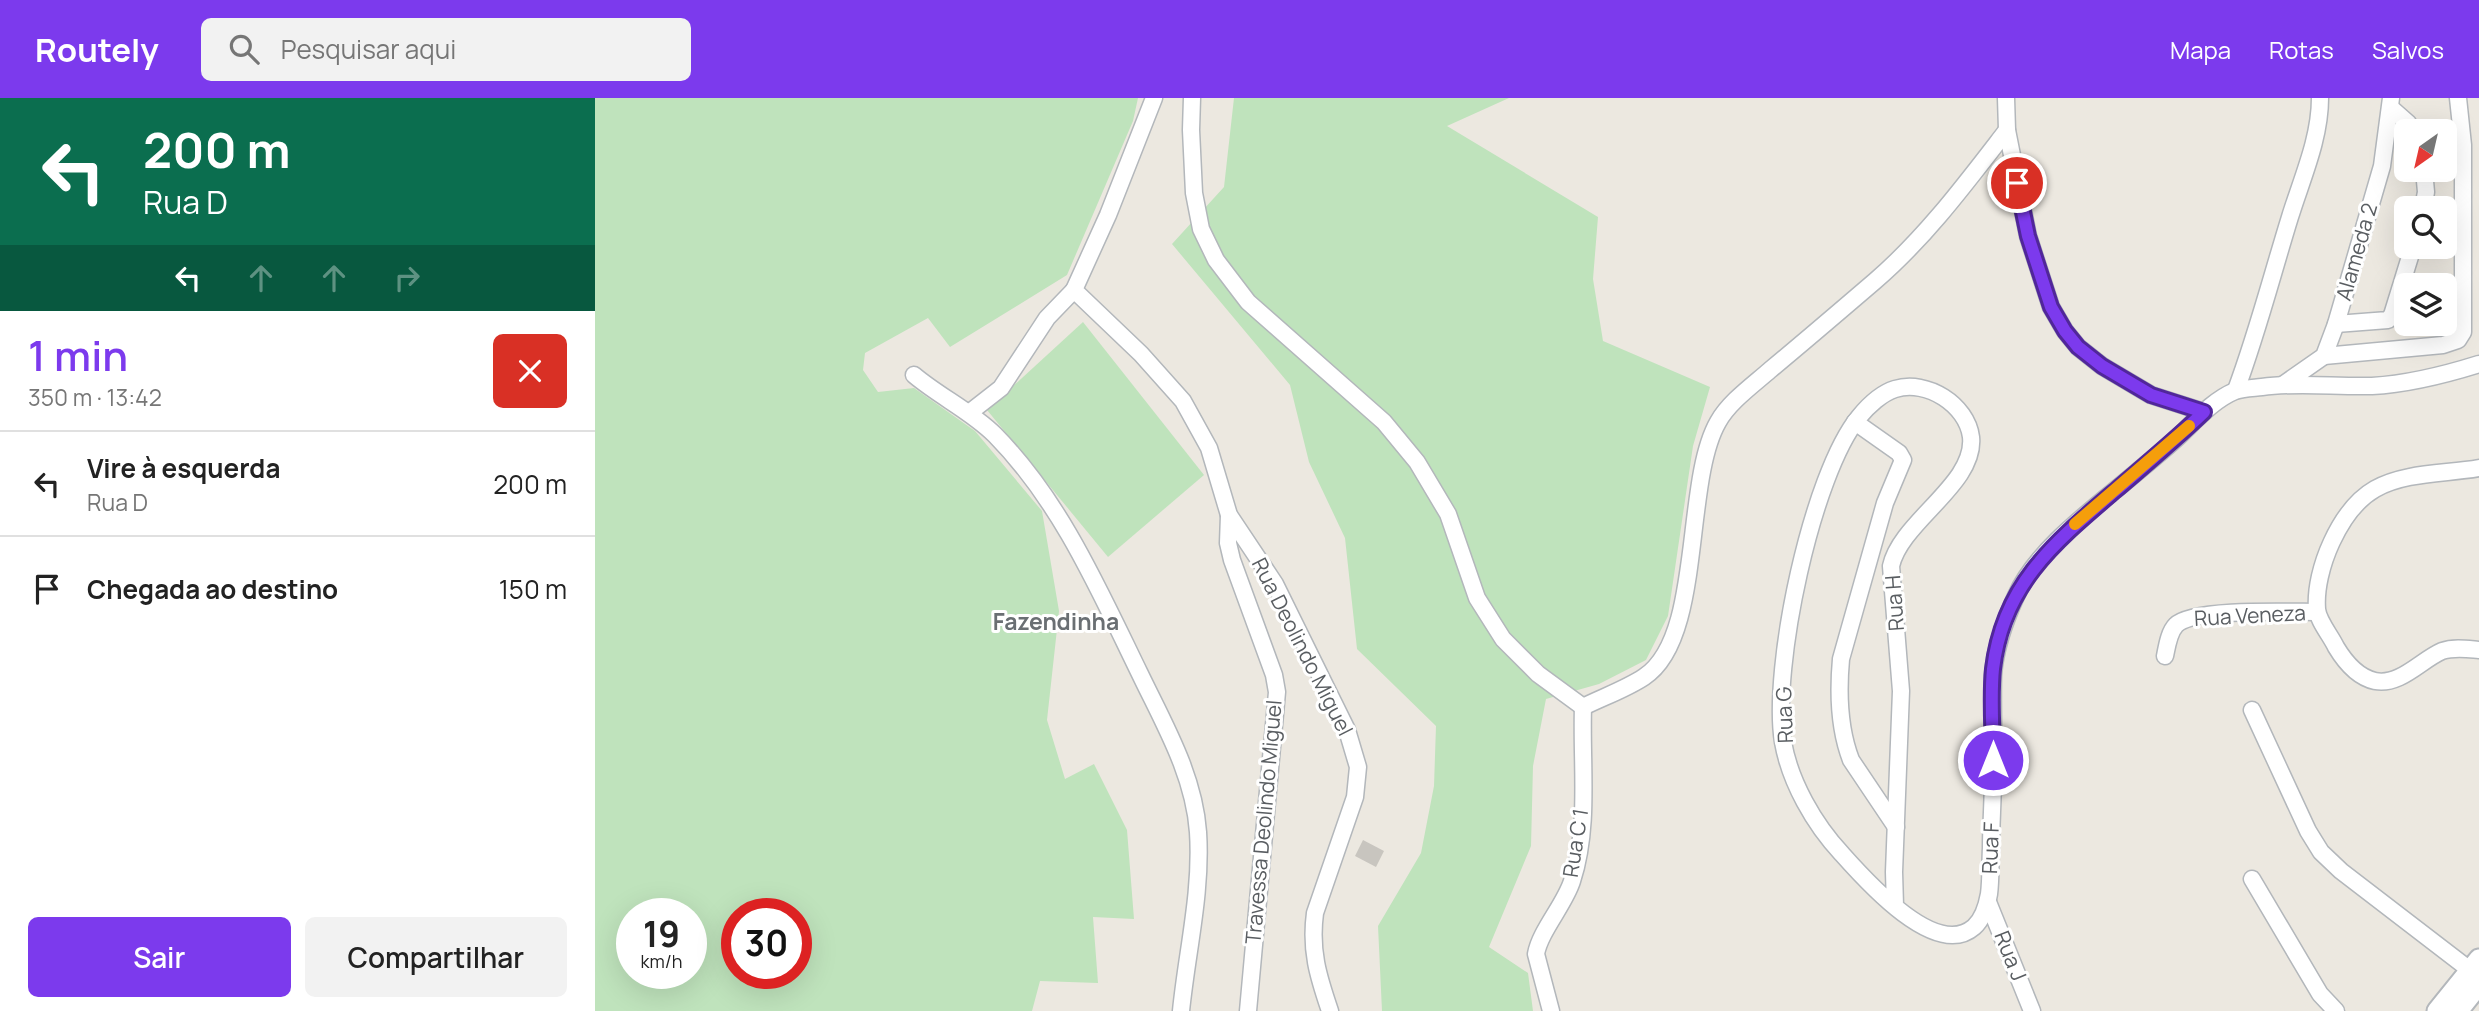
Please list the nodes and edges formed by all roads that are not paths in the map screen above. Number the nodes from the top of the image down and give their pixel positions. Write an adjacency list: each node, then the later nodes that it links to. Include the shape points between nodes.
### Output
1 (1154, 98): 10 (street)
2 (1192, 98): 25 (street, via 1194,194 1201,229 1216,260 1248,302 1384,422 1417,462 1448,514 1477,598 1503,639 1538,674)
3 (2320, 98): 16 (street, via 2311,157)
4 (2458, 98): 12 (street, via 2463,145 2463,332 2458,340 2442,345)
5 (2391, 103): 7 (street); 11 (street, Alameda 2, via 2382,166)
6 (2006, 105): 8 (street)
7 (2405, 119)
8 (2007, 130): 18 (street, via 2028,236 2051,307 2065,331 2102,366 2151,395); 25 (street, via 1910,248 1743,393 1718,421 1707,448 1688,581 1674,635 1662,659 1646,676)
9 (2409, 259): 11 (street, via 2388,320)
10 (1074, 290): 17 (street, via 1047,318 1001,388); 21 (street, Rua Deolindo Miguel, via 1182,401 1209,448)
11 (2336, 324): 12 (street, Alameda 2)
12 (2324, 356): 15 (street)
13 (2479, 364): 15 (street, via 2446,375 2373,386)
14 (914, 375): 17 (street)
15 (2284, 384): 16 (street)
16 (2236, 390): 18 (street, Rua F)
17 (969, 412): 33 (street, via 1001,442 1050,502 1091,574 1190,786 1198,831 1198,888)
18 (2204, 412): 29 (street, Rua F, via 2069,529 2018,590 1993,670)
19 (1855, 422): 27 (street, via 1903,460 1877,529 1841,659 1839,685 1850,760); 27 (street, Rua H, via 1896,389 1916,388 1950,401 1964,415 1971,438 1968,461 1898,547 1891,566 1901,691); 30 (street, Rua G, via 1831,467 1797,576 1781,716 1788,760 1828,840)
20 (2479, 468): 22 (street, via 2393,482 2374,489 2356,505 2328,549 2318,583)
21 (1229, 515): 34 (street, Travessa Deolindo Miguel, via 1232,560 1277,692); 35 (street, Rua Deolindo Miguel, via 1275,584 1347,730 1358,767 1355,797 1312,932)
22 (2317, 612): 23 (street, via 2342,657 2375,681 2392,680 2441,652); 24 (street, Rua Veneza, via 2186,618 2173,627)
23 (2479, 650)
24 (2165, 656)
25 (1583, 707): 36 (street, Rua C 1, via 1583,803 1577,862 1536,954)
26 (2252, 710): 32 (street, via 2321,852)
27 (1896, 827): 30 (street, Rua H)
28 (2252, 879): 38 (street, via 2320,994)
29 (1988, 902): 31 (street, Rua F, via 1975,927); 37 (street, Rua J)
30 (1895, 906): 31 (street, Rua G, via 1941,935)
31 (1962, 934)
32 (2477, 972): 39 (street); 40 (street)
33 (1181, 1011)
34 (1248, 1011)
35 (1330, 1011)
36 (1551, 1011)
37 (2032, 1011)
38 (2336, 1011)
39 (2437, 1011)
40 (2458, 1011)

